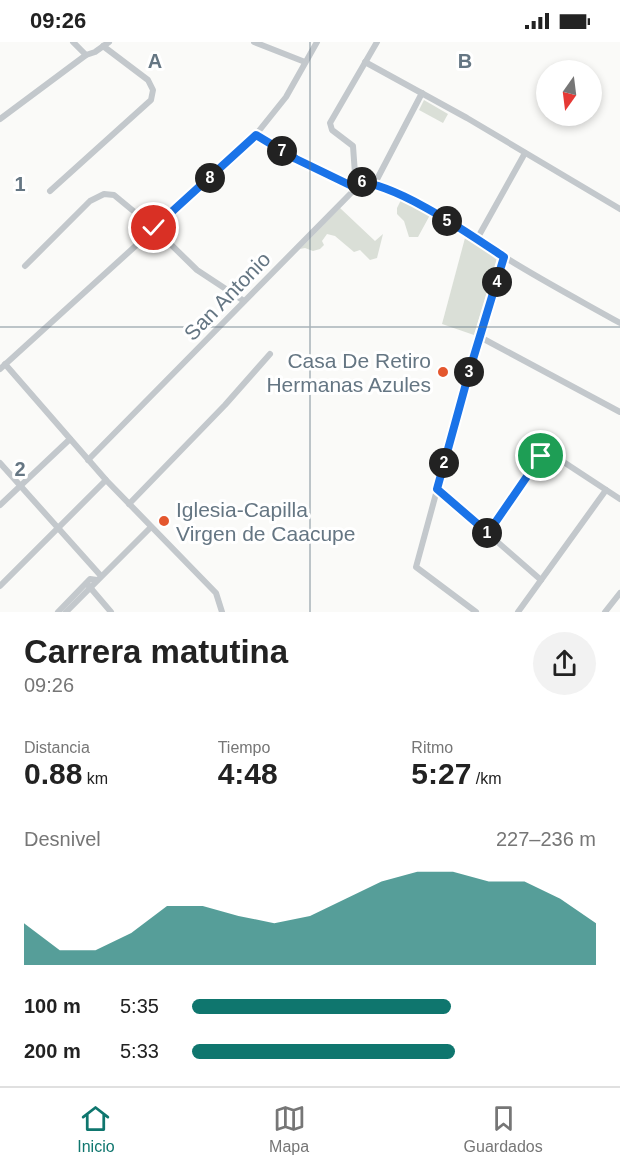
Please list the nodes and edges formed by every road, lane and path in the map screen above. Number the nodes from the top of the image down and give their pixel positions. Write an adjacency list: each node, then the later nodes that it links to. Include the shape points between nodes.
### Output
1 (73, 42): 6 (street)
2 (254, 42): 7 (street)
3 (317, 42): 7 (street)
4 (377, 42): 8 (street)
5 (106, 44): 6 (street); 15 (street, via 148,80 153,90 151,100)
6 (86, 55): 10 (street)
7 (305, 62): 11 (street, via 286,97)
8 (364, 62): 9 (street); 13 (street, via 330,123 332,130 353,146)
9 (422, 93): 12 (street); 14 (street)
10 (0, 119)
11 (256, 135): 13 (street, via 296,159); 17 (street)
12 (525, 153): 16 (street); 18 (street)
13 (356, 185): 14 (street); 21 (street, San Antonio)
14 (375, 185): 18 (street, via 409,199)
15 (50, 191)
16 (620, 209)
17 (154, 228): 20 (street, via 114,195 104,195 90,201); 21 (street, via 197,270); 25 (street)
18 (477, 239): 19 (street)
19 (504, 257): 22 (street); 23 (street)
20 (25, 266)
21 (244, 301): 28 (street, San Antonio)
22 (620, 323)
23 (480, 337): 26 (street); 32 (street)
24 (270, 354): 35 (street)
25 (2, 367): 27 (street)
26 (620, 412)
27 (70, 439): 28 (street); 31 (street)
28 (88, 460): 30 (street)
29 (0, 463): 31 (street)
30 (106, 480): 35 (street); 38 (street)
31 (21, 485): 36 (street); 38 (street)
32 (437, 489): 39 (street); 49 (street, via 416,567)
33 (606, 490): 34 (street); 39 (street, via 556,457 544,454); 41 (street)
34 (620, 499)
35 (129, 504): 37 (street)
36 (0, 505)
37 (151, 527): 40 (street); 48 (street, via 216,593)
38 (58, 528): 40 (street); 42 (street)
39 (488, 533): 41 (street)
40 (99, 578): 43 (street)
41 (541, 580): 50 (street)
42 (0, 586)
43 (88, 586): 45 (street); 46 (street); 47 (street)
44 (620, 593): 51 (street)
45 (57, 612)
46 (66, 612)
47 (111, 612)
48 (222, 612)
49 (477, 612)
50 (518, 612)
51 (605, 612)

